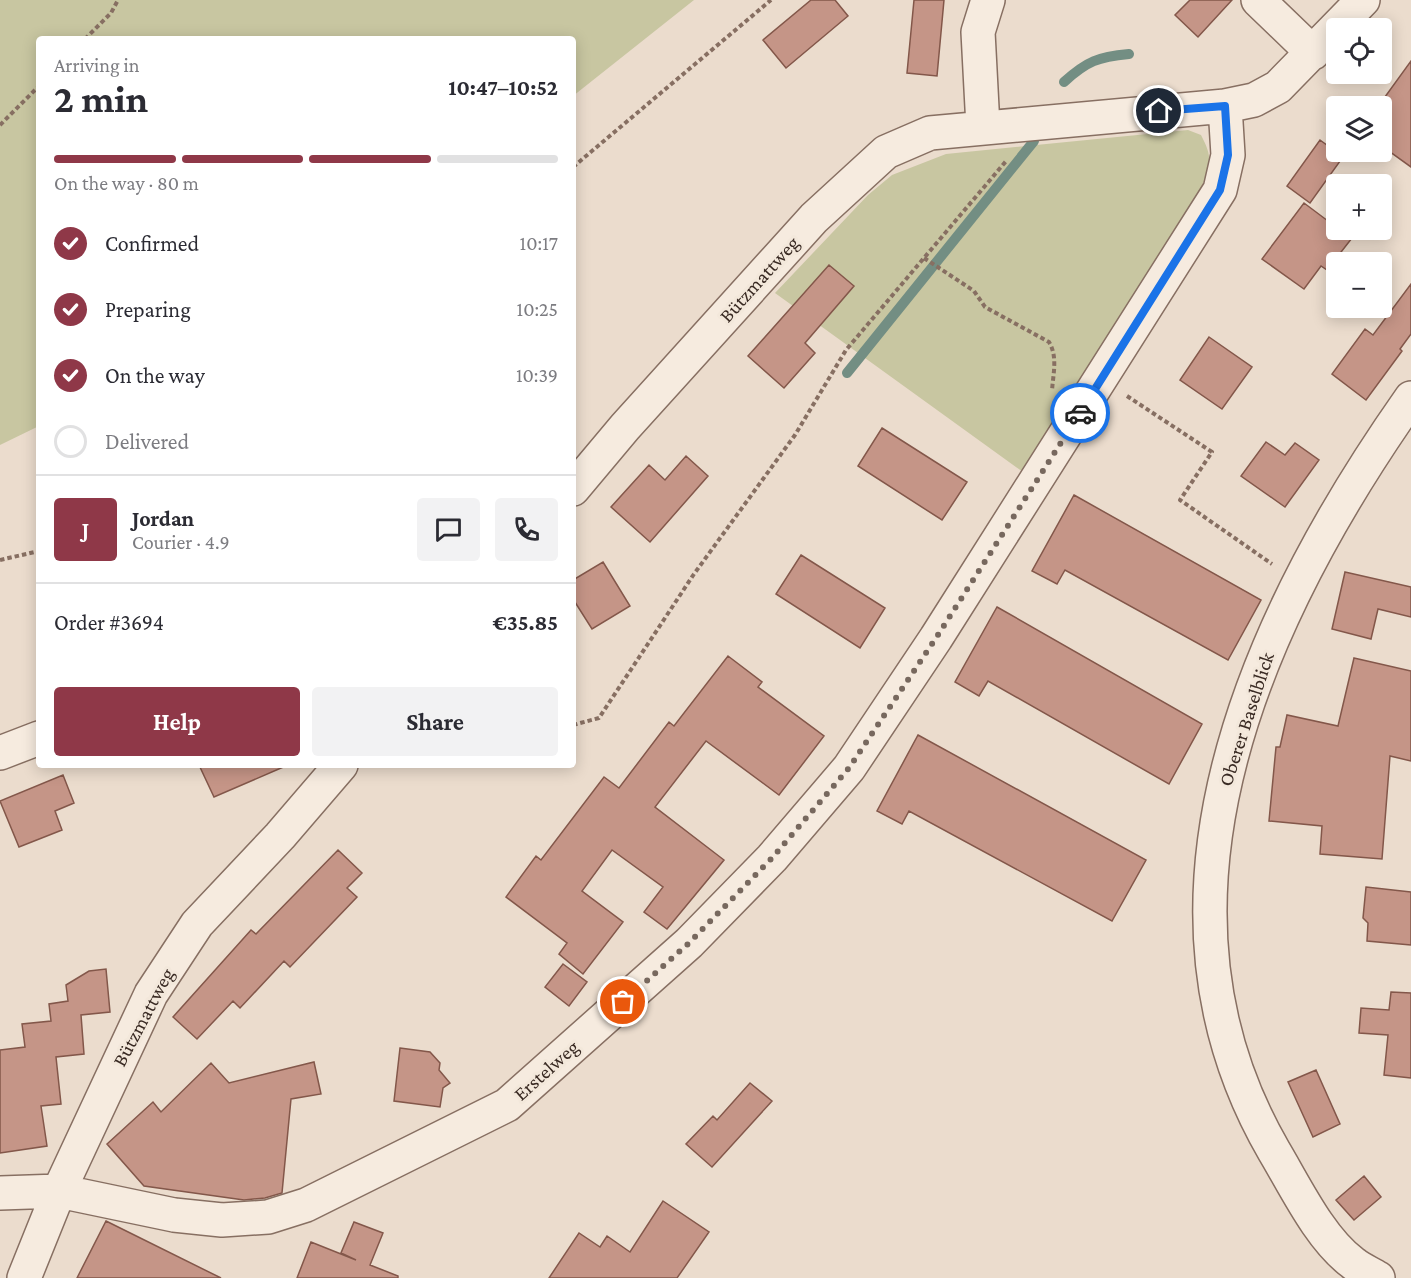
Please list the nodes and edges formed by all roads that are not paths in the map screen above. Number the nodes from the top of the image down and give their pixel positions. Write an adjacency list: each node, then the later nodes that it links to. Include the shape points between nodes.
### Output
1 (988, 0): 6 (street, via 978,32)
2 (1258, 0): 4 (street)
3 (1363, 0): 4 (street, Bützmattweg)
4 (1313, 53): 5 (street, Bützmattweg, via 1278,87 1254,100)
5 (1225, 106): 6 (street, Bützmattweg); 12 (street, Erstelweg, via 1228,155 1220,190 936,638 849,768 772,858 689,943 507,1105 306,1205 268,1217 222,1220 174,1215)
6 (983, 127): 8 (street, Bützmattweg, via 930,133 886,152 814,218)
7 (1411, 398): 15 (street, Oberer Baselblick, via 1297,582 1259,673 1224,777 1211,864 1210,953 1226,1032 1253,1115 1315,1221 1352,1262)
8 (576, 485)
9 (36, 739): 10 (street)
10 (0, 753)
11 (338, 768): 12 (street, Bützmattweg, via 197,924 151,994)
12 (59, 1191): 13 (street, Erstelweg); 14 (street, Bützmattweg)
13 (0, 1193)
14 (24, 1278)
15 (1378, 1278)

